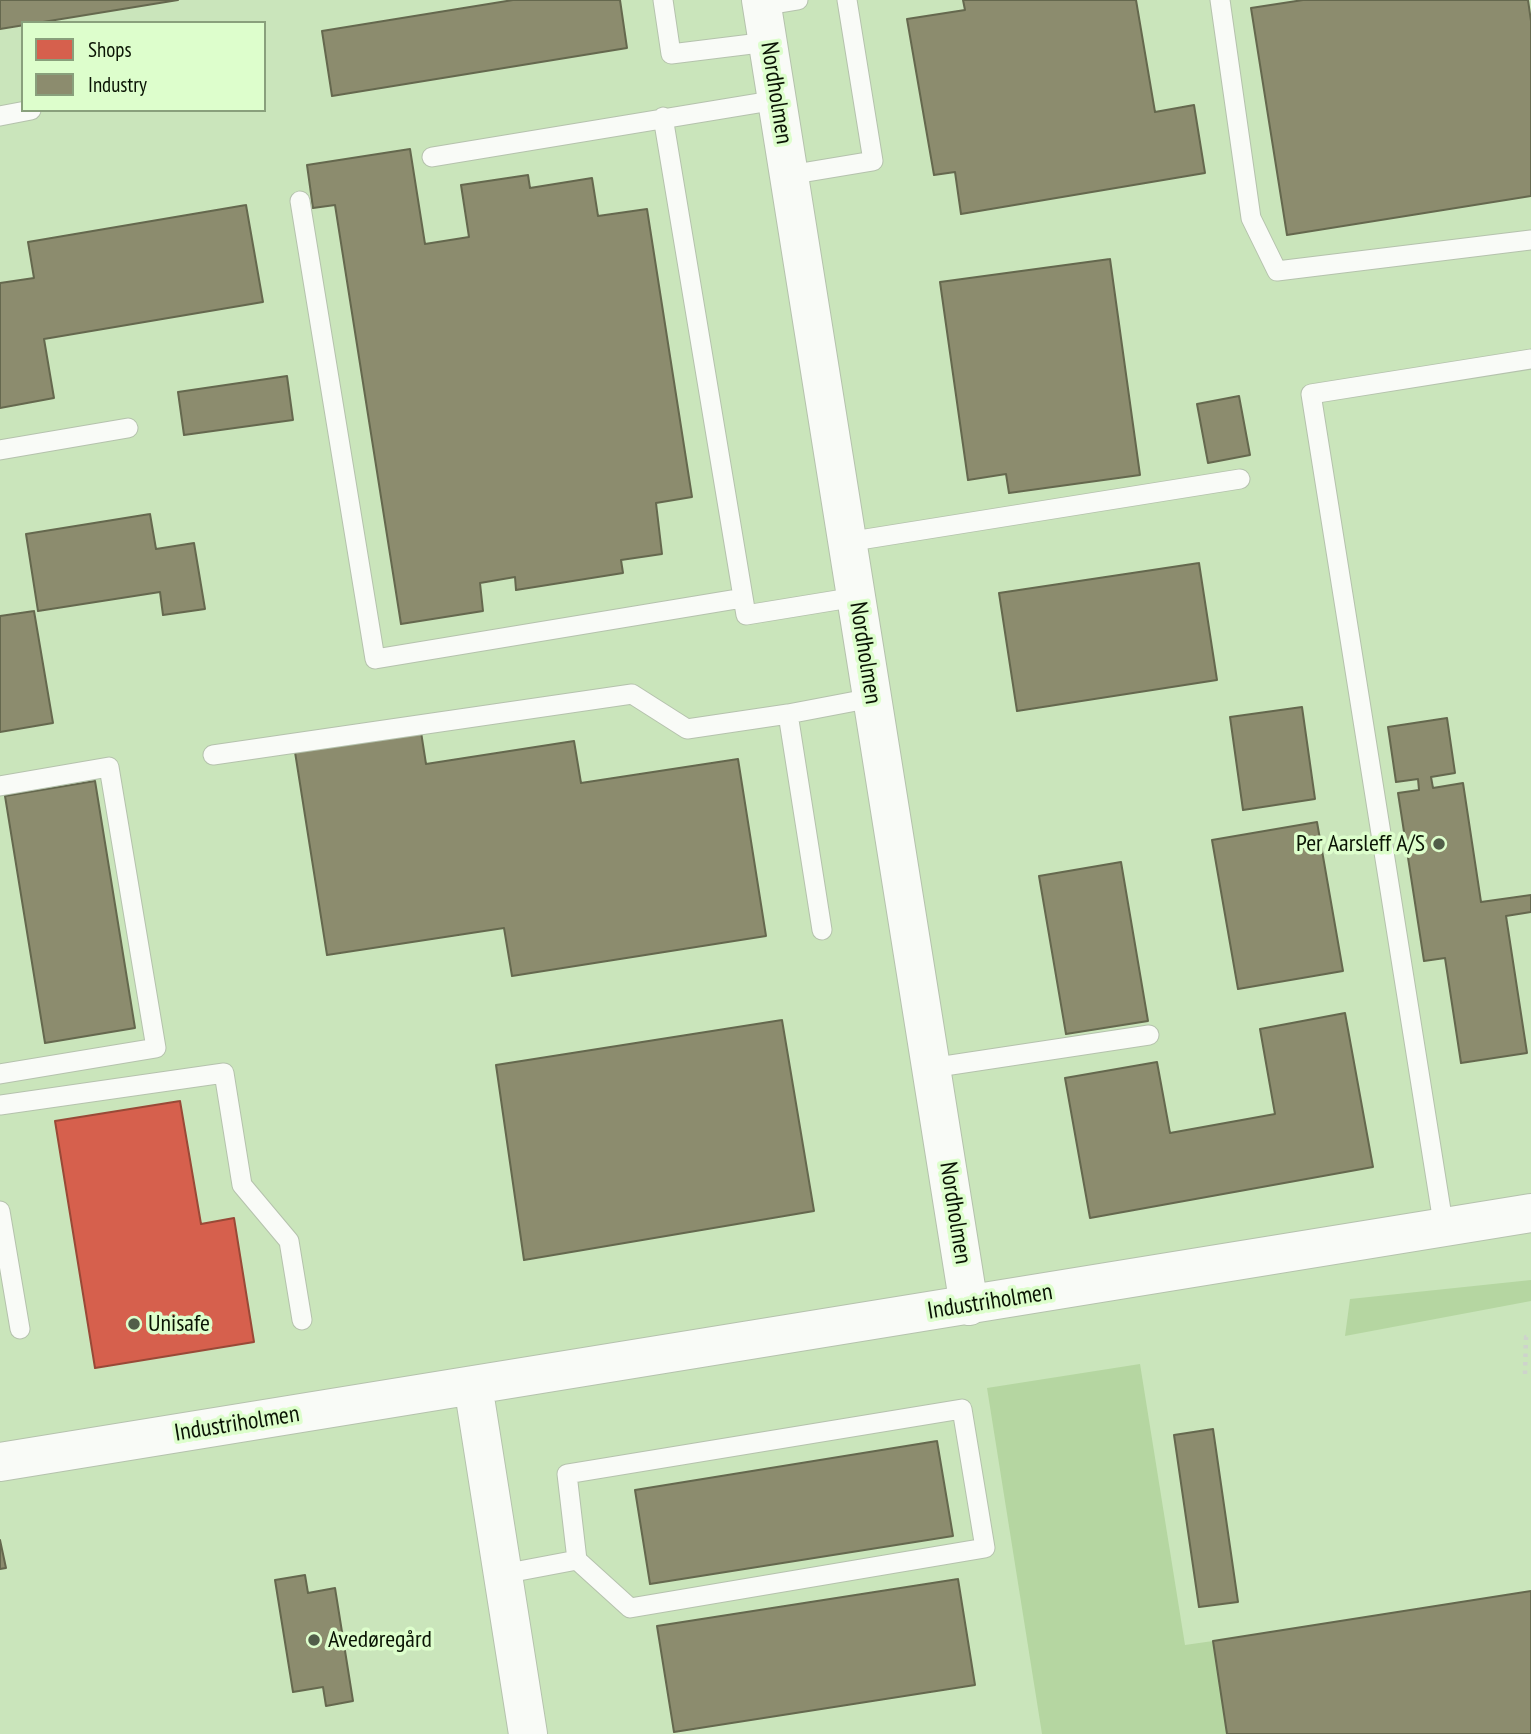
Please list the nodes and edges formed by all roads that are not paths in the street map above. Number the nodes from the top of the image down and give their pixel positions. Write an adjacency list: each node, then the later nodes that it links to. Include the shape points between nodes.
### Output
1 (663, 0): 4 (lane, via 671,54)
2 (847, 0): 10 (lane, via 873,161)
3 (1220, 0): 12 (lane, via 1251,218 1277,271)
4 (772, 12): 5 (street, Nordholmen)
5 (777, 100): 8 (lane); 10 (street, Nordholmen)
6 (21, 112): 7 (lane)
7 (0, 116)
8 (663, 117): 9 (lane); 19 (lane)
9 (432, 157)
10 (789, 175): 17 (street, Nordholmen)
11 (300, 201): 19 (lane, via 375,659)
12 (1531, 240)
13 (1531, 359): 31 (lane, via 1311,394)
14 (128, 428): 15 (lane)
15 (0, 450)
16 (1240, 479): 17 (lane)
17 (848, 542): 18 (street, Nordholmen)
18 (856, 597): 19 (lane, via 746,615); 20 (street, Nordholmen)
19 (743, 598)
20 (872, 698): 21 (lane); 26 (street, Nordholmen)
21 (788, 713): 22 (lane, via 687,729 632,694); 24 (lane)
22 (213, 755)
23 (0, 786): 27 (lane, via 109,767 156,1048)
24 (822, 930)
25 (1149, 1035): 26 (lane)
26 (931, 1068): 32 (street, Nordholmen)
27 (0, 1074)
28 (0, 1105): 33 (lane, via 224,1073 242,1185 289,1241)
29 (0, 1211): 34 (lane)
30 (1523, 1220): 31 (street, Industriholmen)
31 (1444, 1229): 32 (street, Industriholmen)
32 (969, 1306): 35 (street, Industriholmen)
33 (302, 1320)
34 (20, 1329)
35 (473, 1385): 36 (street, Industriholmen); 38 (street)
36 (0, 1462)
37 (577, 1560): 37 (lane, via 567,1474 962,1409 985,1548 631,1608); 38 (lane)
38 (503, 1574): 39 (street)
39 (528, 1734)

